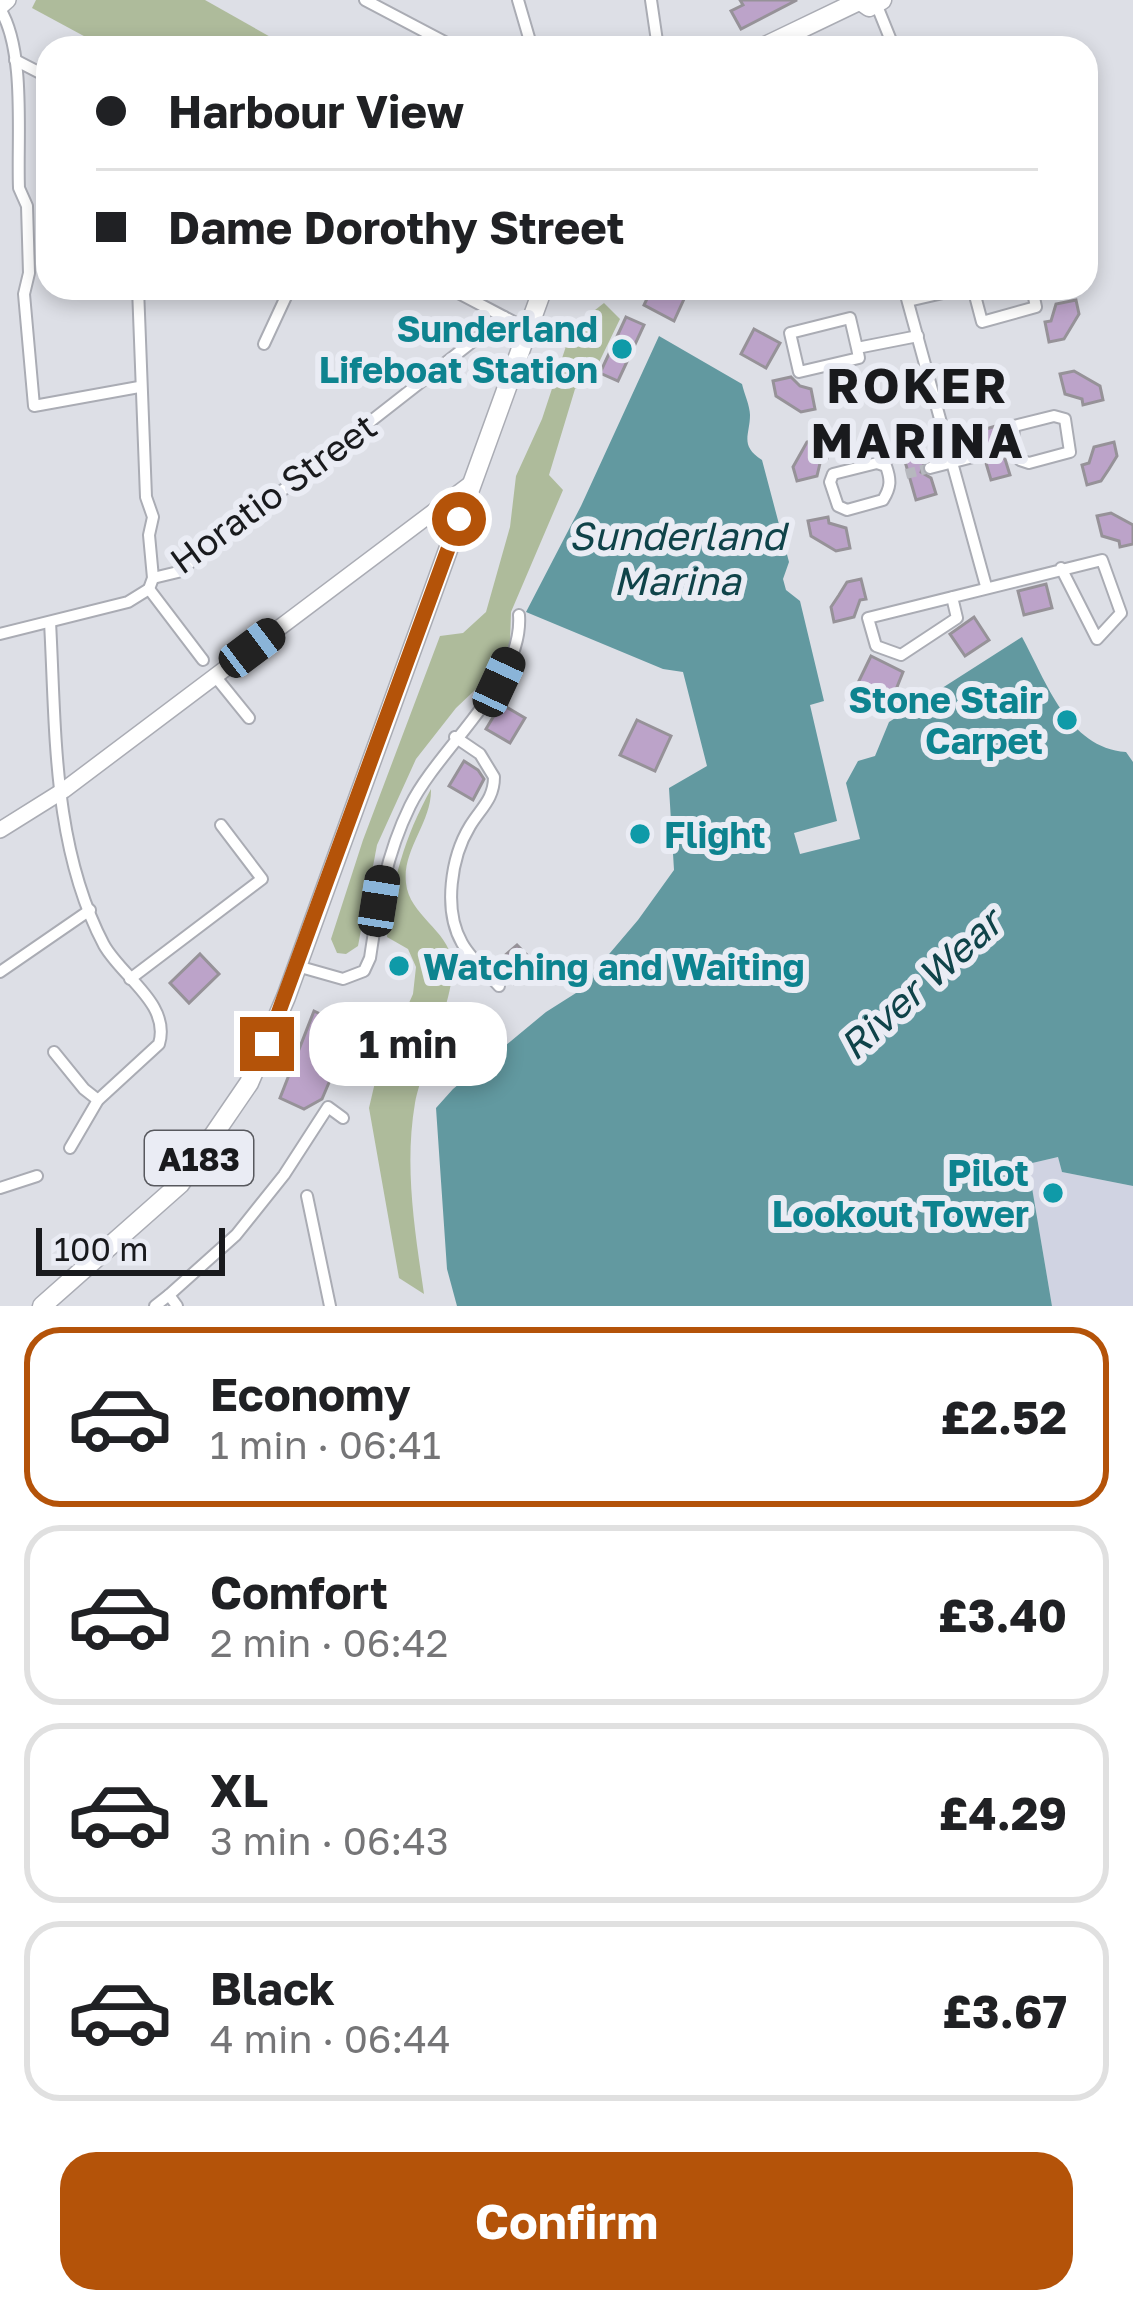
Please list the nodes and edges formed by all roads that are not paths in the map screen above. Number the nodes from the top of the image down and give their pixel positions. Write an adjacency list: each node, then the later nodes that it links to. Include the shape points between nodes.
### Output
1 (8, 0): 6 (street)
2 (365, 0): 7 (street)
3 (518, 0): 8 (street)
4 (651, 0): 9 (street)
5 (869, 2): 10 (main road); 11 (street)
6 (0, 8): 12 (street)
7 (433, 36)
8 (528, 36)
9 (656, 36)
10 (789, 36)
11 (887, 36)
12 (15, 60): 13 (street); 26 (street, via 34,406)
13 (36, 71)
14 (139, 300): 26 (street)
15 (284, 300): 24 (street)
16 (472, 300): 21 (street)
17 (539, 300): 22 (main road, A183)
18 (908, 300): 23 (street)
19 (974, 300): 20 (street, via 982,322 1036,307)
20 (1035, 300)
21 (505, 317): 22 (street); 35 (street, Horatio Street, via 178,572)
22 (529, 330): 33 (main road, A183)
23 (917, 336): 25 (street); 29 (street)
24 (264, 344)
25 (856, 348): 25 (street, via 859,358 799,372 790,333 850,318)
26 (139, 387): 35 (street, via 153,517)
27 (1009, 448): 27 (street, via 1014,426 1054,416 1064,419 1071,441 1070,452 1029,464)
28 (981, 455): 29 (street)
29 (953, 463): 30 (street); 36 (street)
30 (930, 468)
31 (906, 474): 32 (street)
32 (890, 478): 32 (street, via 883,500 847,510 830,482 833,474 877,463)
33 (472, 482): 42 (street); 49 (main road, A183)
34 (1061, 568): 34 (street, via 1102,560 1121,613 1097,639); 36 (street)
35 (151, 583): 39 (street, Horatio Street, via 128,602); 41 (street)
36 (986, 586): 37 (street)
37 (952, 596): 37 (street, via 957,618 901,655 876,646 868,618)
38 (520, 615): 44 (street, via 521,633 499,682)
39 (50, 622): 40 (street, Horatio Street); 45 (street)
40 (0, 634)
41 (203, 660)
42 (215, 676): 43 (street); 45 (street)
43 (249, 718)
44 (455, 737): 49 (street, via 411,802 386,860 364,971 343,979); 52 (street, via 480,754 494,777 490,801 454,865 454,922 464,947)
45 (59, 793): 47 (street); 48 (street)
46 (221, 825): 51 (street, via 262,879)
47 (0, 830)
48 (90, 910): 50 (street); 51 (street)
49 (297, 966): 61 (main road, A183, via 249,1083 180,1184)
50 (0, 972)
51 (130, 979): 54 (street, via 160,1016 160,1044)
52 (499, 986)
53 (54, 1052): 54 (street)
54 (98, 1100): 56 (street)
55 (343, 1118): 60 (street, via 328,1107 236,1235)
56 (70, 1148)
57 (37, 1176): 58 (street)
58 (0, 1188)
59 (307, 1196): 63 (street)
60 (173, 1300): 62 (street)
61 (42, 1306)
62 (155, 1306)
63 (330, 1306)

